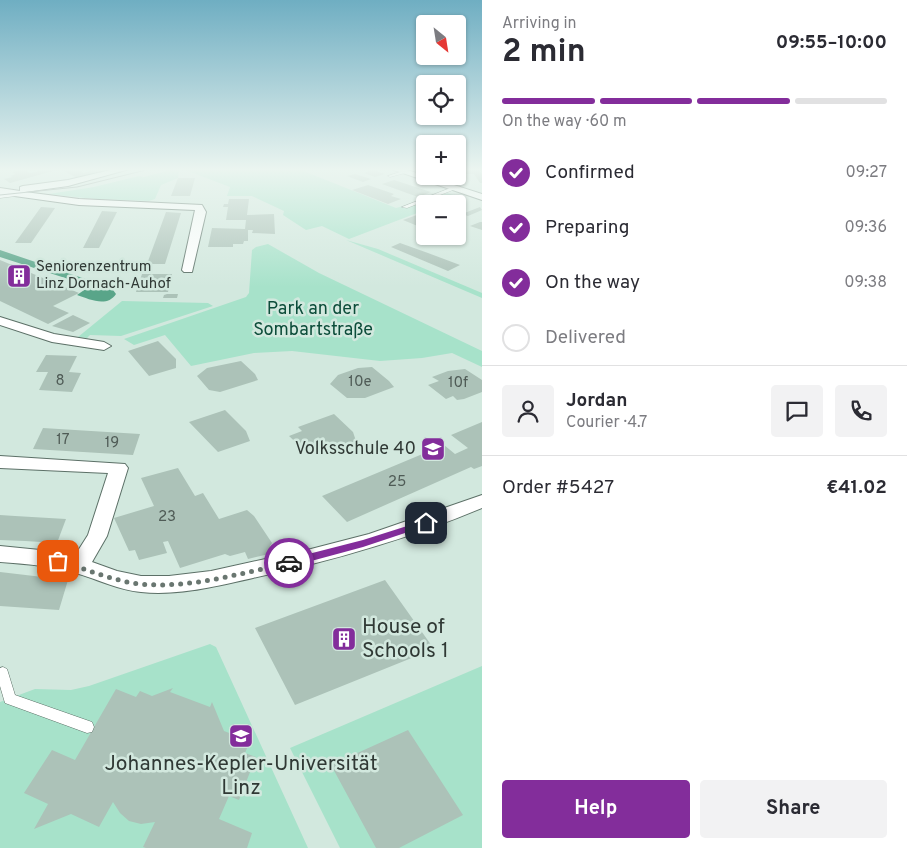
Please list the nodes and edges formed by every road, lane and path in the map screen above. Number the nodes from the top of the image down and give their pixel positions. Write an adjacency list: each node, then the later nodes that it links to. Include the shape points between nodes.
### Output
1 (199, 208): 2 (street, via 201,212)
2 (188, 270)
3 (0, 321): 4 (street, via 52,338)
4 (104, 346)
5 (0, 462): 8 (street, via 119,468 97,536)
6 (482, 501): 8 (street, via 415,527 303,560 189,583 140,584)
7 (0, 554): 8 (street)
8 (79, 566)
9 (3, 673): 10 (lane, via 10,699)
10 (87, 727)

